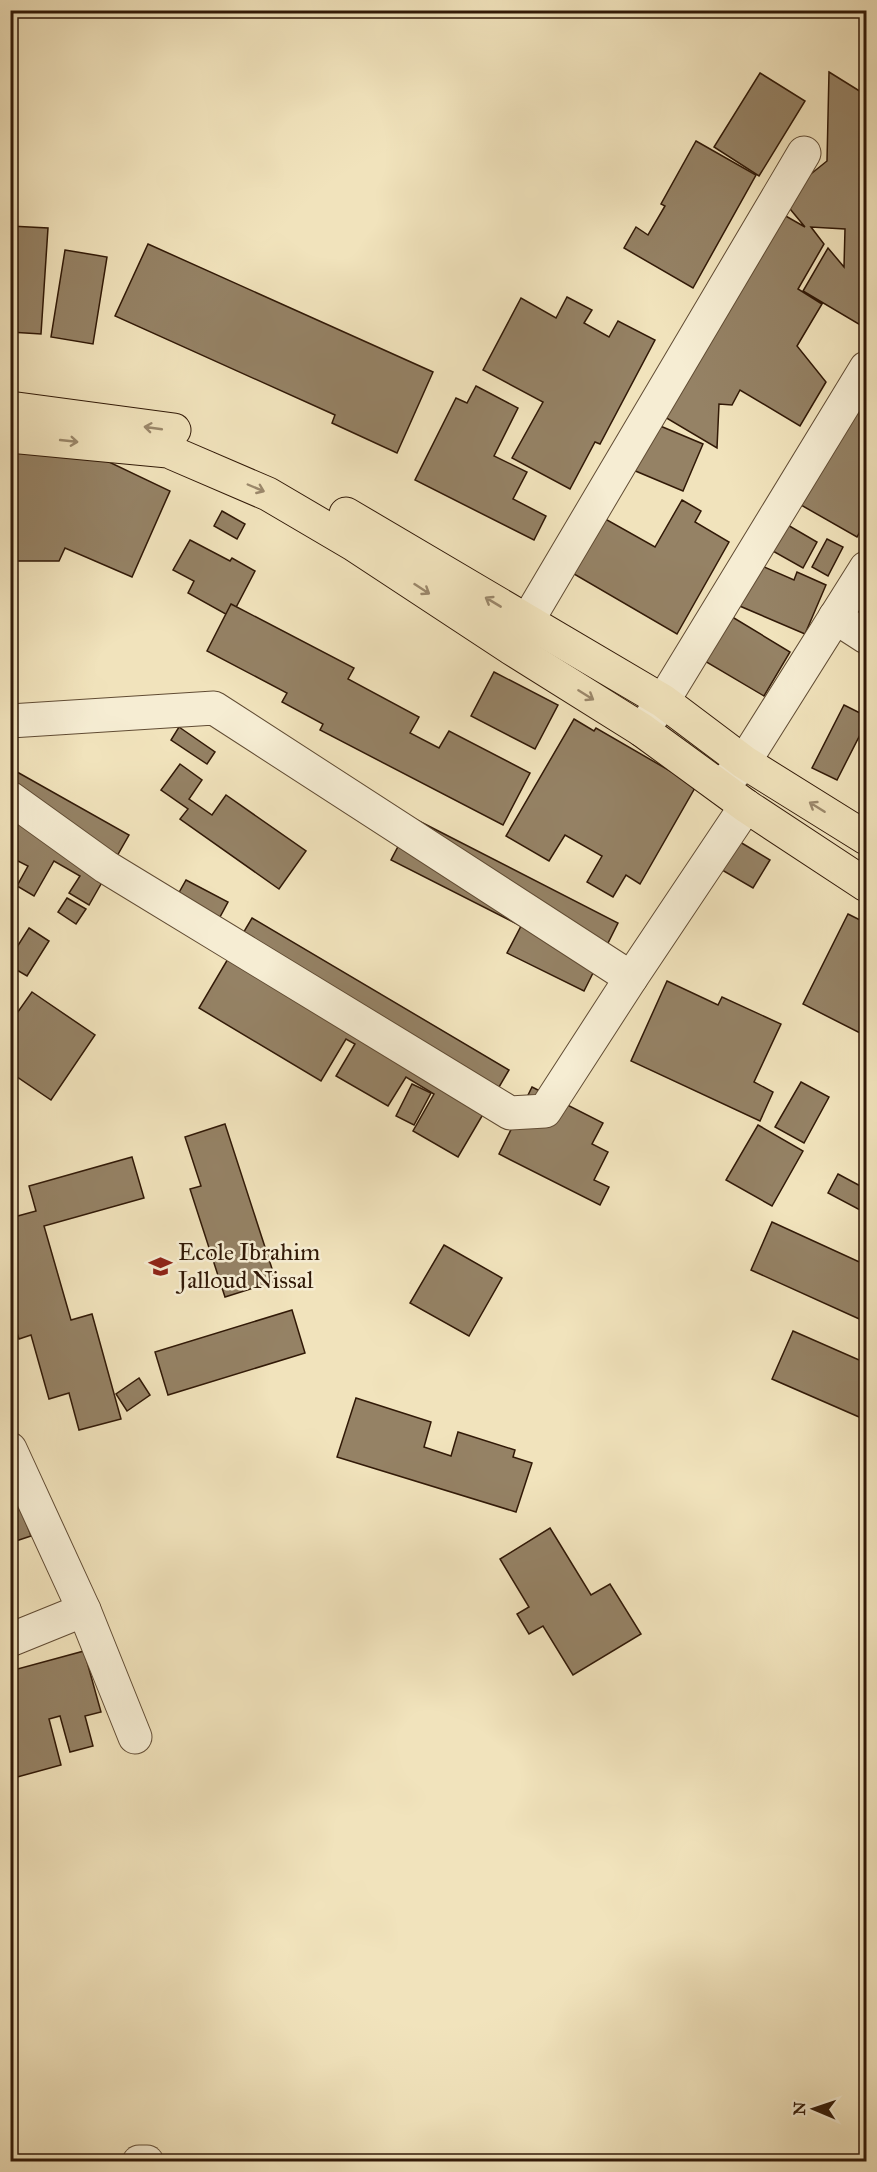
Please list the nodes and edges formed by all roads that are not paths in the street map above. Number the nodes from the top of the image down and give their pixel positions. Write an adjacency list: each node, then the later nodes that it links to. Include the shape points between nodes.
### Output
1 (804, 153): 7 (street)
2 (867, 368): 9 (street)
3 (10, 408): 7 (main road, one-way to 3, via 278,474 174,430)
4 (10, 436): 7 (main road, one-way to 7, via 168,451 268,494)
5 (867, 568): 6 (street)
6 (836, 617): 8 (street); 12 (street)
7 (519, 635): 9 (main road); 11 (main road, one-way to 11)
8 (867, 637)
9 (663, 701): 11 (street); 12 (main road)
10 (10, 721): 17 (street, via 214,708)
11 (642, 730): 13 (main road)
12 (744, 762): 13 (street); 15 (main road, one-way to 12)
13 (734, 797): 16 (main road); 17 (street)
14 (10, 798): 17 (street, via 106,867 510,1113 545,1112)
15 (867, 838)
16 (867, 885)
17 (631, 978)
18 (10, 1449): 19 (street)
19 (84, 1610): 20 (street); 21 (street)
20 (10, 1640)
21 (135, 1737)
22 (140, 2162): 23 (street)
23 (147, 2162)

